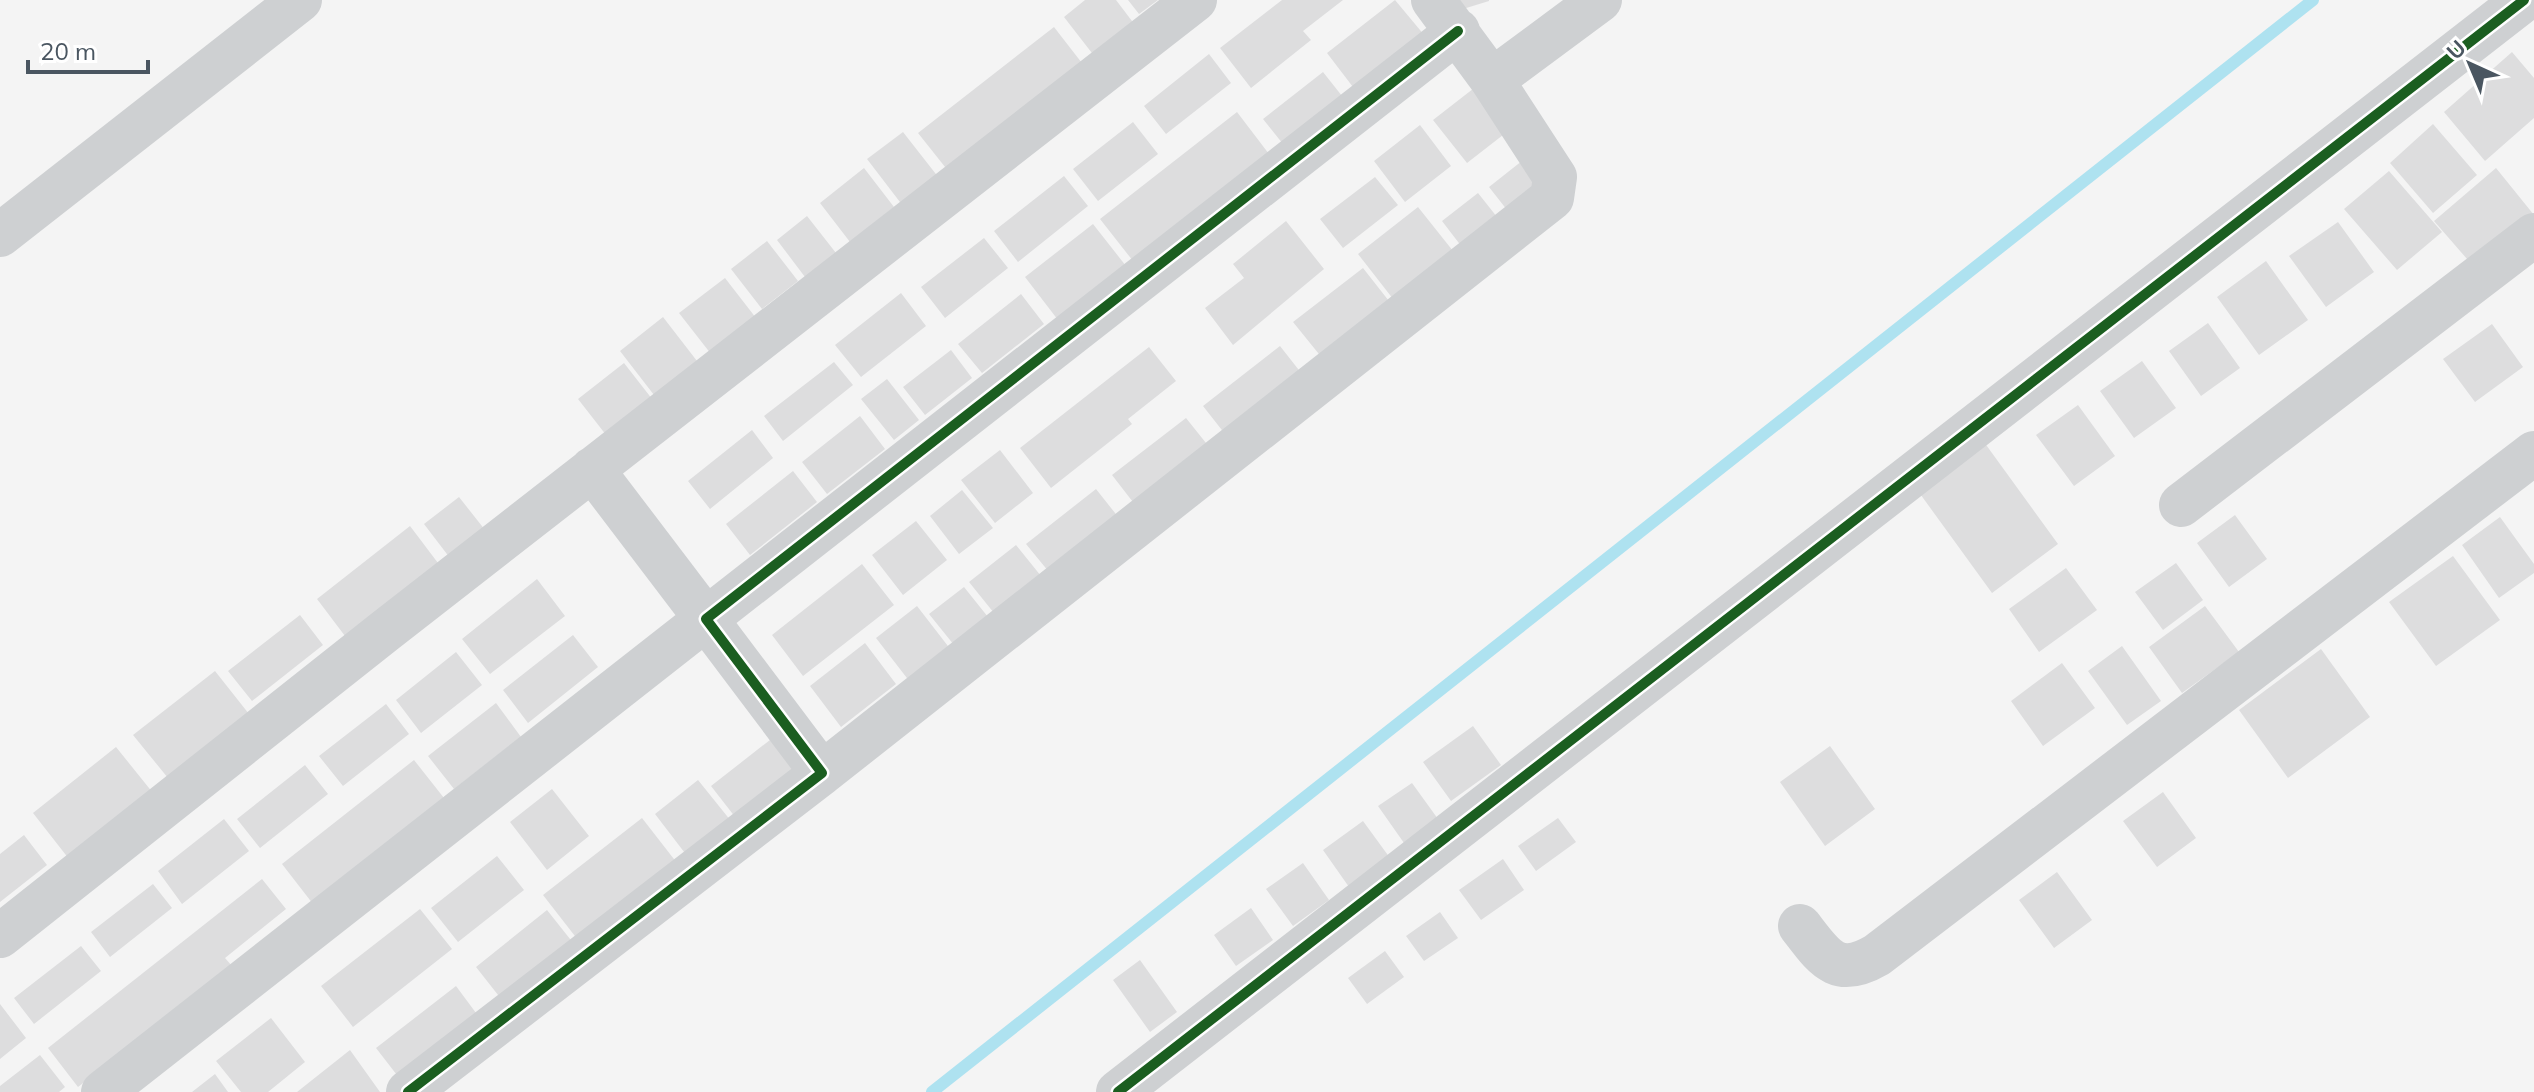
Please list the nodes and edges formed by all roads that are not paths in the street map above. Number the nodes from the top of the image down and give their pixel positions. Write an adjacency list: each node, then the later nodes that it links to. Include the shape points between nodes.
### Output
1 (300, 0): 7 (street)
2 (1195, 0): 10 (street)
3 (1600, 0): 6 (street)
4 (2524, 0): 18 (street)
5 (1446, 16): 6 (street); 12 (street)
6 (1492, 80): 13 (street, via 1555,177 1552,198)
7 (0, 235)
8 (2534, 235): 11 (street)
9 (2534, 453): 14 (street, via 1877,955 1862,964 1836,965)
10 (592, 469): 12 (street); 15 (street)
11 (2181, 505)
12 (706, 619): 13 (street); 16 (street)
13 (822, 773): 17 (street)
14 (1800, 926)
15 (0, 936)
16 (103, 1092)
17 (408, 1092)
18 (1118, 1092)

